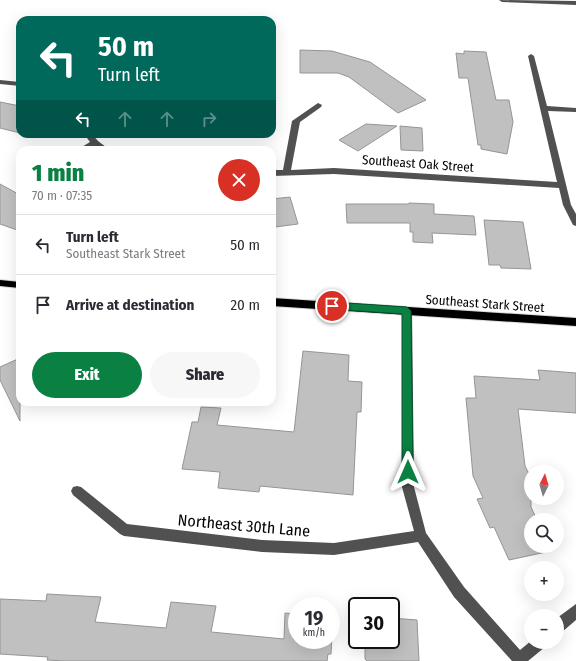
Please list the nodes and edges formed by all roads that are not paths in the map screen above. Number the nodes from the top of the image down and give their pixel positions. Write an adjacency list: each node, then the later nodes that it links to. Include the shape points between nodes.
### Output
1 (502, 0): 2 (street)
2 (506, 0): 3 (street)
3 (576, 3)
4 (531, 56): 8 (street)
5 (0, 82): 6 (street)
6 (16, 84)
7 (318, 105): 14 (street, via 296,121)
8 (543, 108): 9 (street); 16 (street)
9 (576, 110)
10 (91, 138): 11 (street)
11 (95, 143): 12 (street); 13 (street)
12 (89, 146)
13 (100, 146)
14 (287, 171): 15 (street, Southeast Oak Street); 16 (street, Southeast Oak Street, via 334,171)
15 (276, 172)
16 (561, 185): 17 (street, via 567,206)
17 (576, 223)
18 (0, 284): 19 (main road)
19 (16, 285)
20 (276, 302): 21 (main road, Southeast Stark Street)
21 (407, 311): 22 (main road, Southeast Stark Street); 24 (street, via 408,487)
22 (576, 322)
23 (77, 491): 24 (street, Northeast 30th Lane, via 124,530 262,546 334,549)
24 (421, 536): 28 (street, via 459,592)
25 (576, 611): 26 (street)
26 (564, 621)
27 (533, 649): 28 (street)
28 (521, 660)

